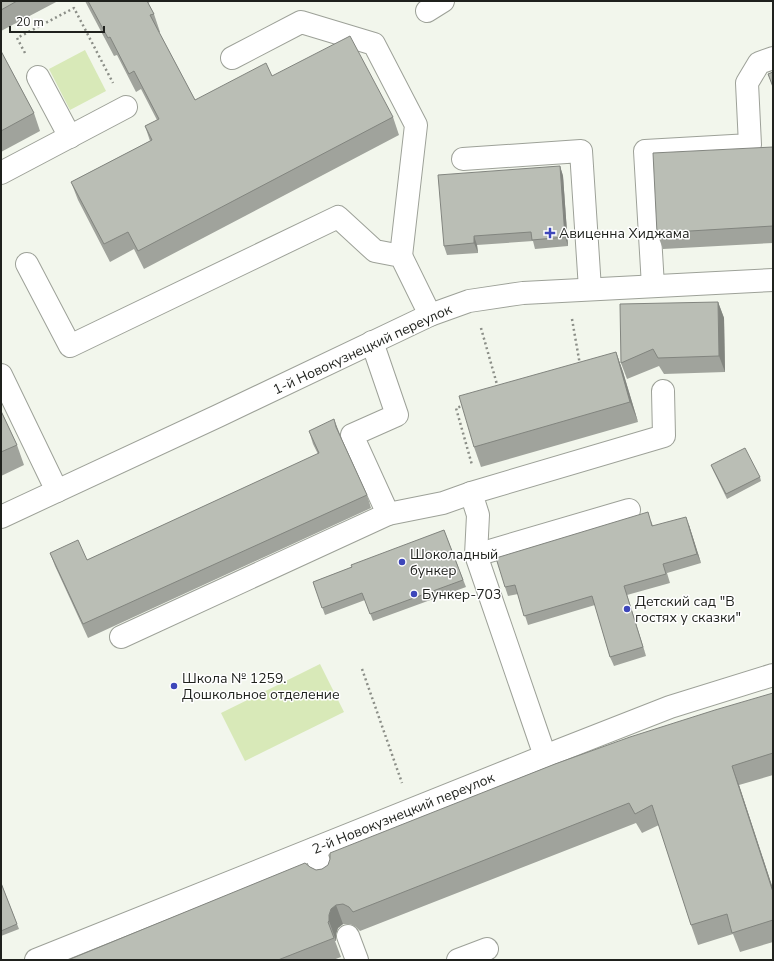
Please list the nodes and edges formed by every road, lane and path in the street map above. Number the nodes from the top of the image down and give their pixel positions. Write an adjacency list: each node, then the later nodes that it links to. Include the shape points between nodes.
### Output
1 (232, 58): 8 (street, via 301,22 374,44 416,125)
2 (773, 58): 11 (street, via 759,64 747,83 750,145 645,151)
3 (38, 77): 4 (path, via 17,38 74,8); 5 (street)
4 (126, 107): 5 (street)
5 (70, 137): 7 (street)
6 (463, 159): 12 (street, via 581,151)
7 (1, 173)
8 (401, 256): 9 (street, via 375,252 338,217 70,346); 13 (street)
9 (27, 264)
10 (773, 280): 11 (street, 1-й Новокузнецкий переулок)
11 (653, 286): 12 (street, 1-й Новокузнецкий переулок)
12 (590, 289): 13 (street, 1-й Новокузнецкий переулок, via 523,293 469,301)
13 (430, 315): 16 (street, 1-й Новокузнецкий переулок)
14 (572, 318): 17 (path)
15 (481, 327): 20 (path)
16 (372, 342): 22 (street, 1-й Новокузнецкий переулок); 25 (street, via 397,415 352,435)
17 (582, 372)
18 (1, 375): 22 (street)
19 (663, 391): 23 (street, via 664,436)
20 (500, 395)
21 (471, 403): 23 (path, via 456,408)
22 (57, 491): 26 (street, 1-й Новокузнецкий переулок)
23 (475, 492): 25 (street, via 443,503); 27 (street, via 478,516)
24 (629, 510): 27 (street)
25 (388, 514): 28 (street)
26 (1, 517)
27 (476, 555): 31 (street)
28 (121, 637)
29 (362, 670): 32 (path)
30 (773, 675): 31 (street, 2-й Новокузнецкий переулок, via 670,707)
31 (545, 756): 33 (street, 2-й Новокузнецкий переулок)
32 (403, 786)
33 (314, 849): 34 (street); 37 (street, 2-й Новокузнецкий переулок)
34 (325, 877)
35 (348, 936): 38 (street)
36 (487, 949): 39 (street)
37 (36, 960)
38 (357, 960)
39 (458, 960)

